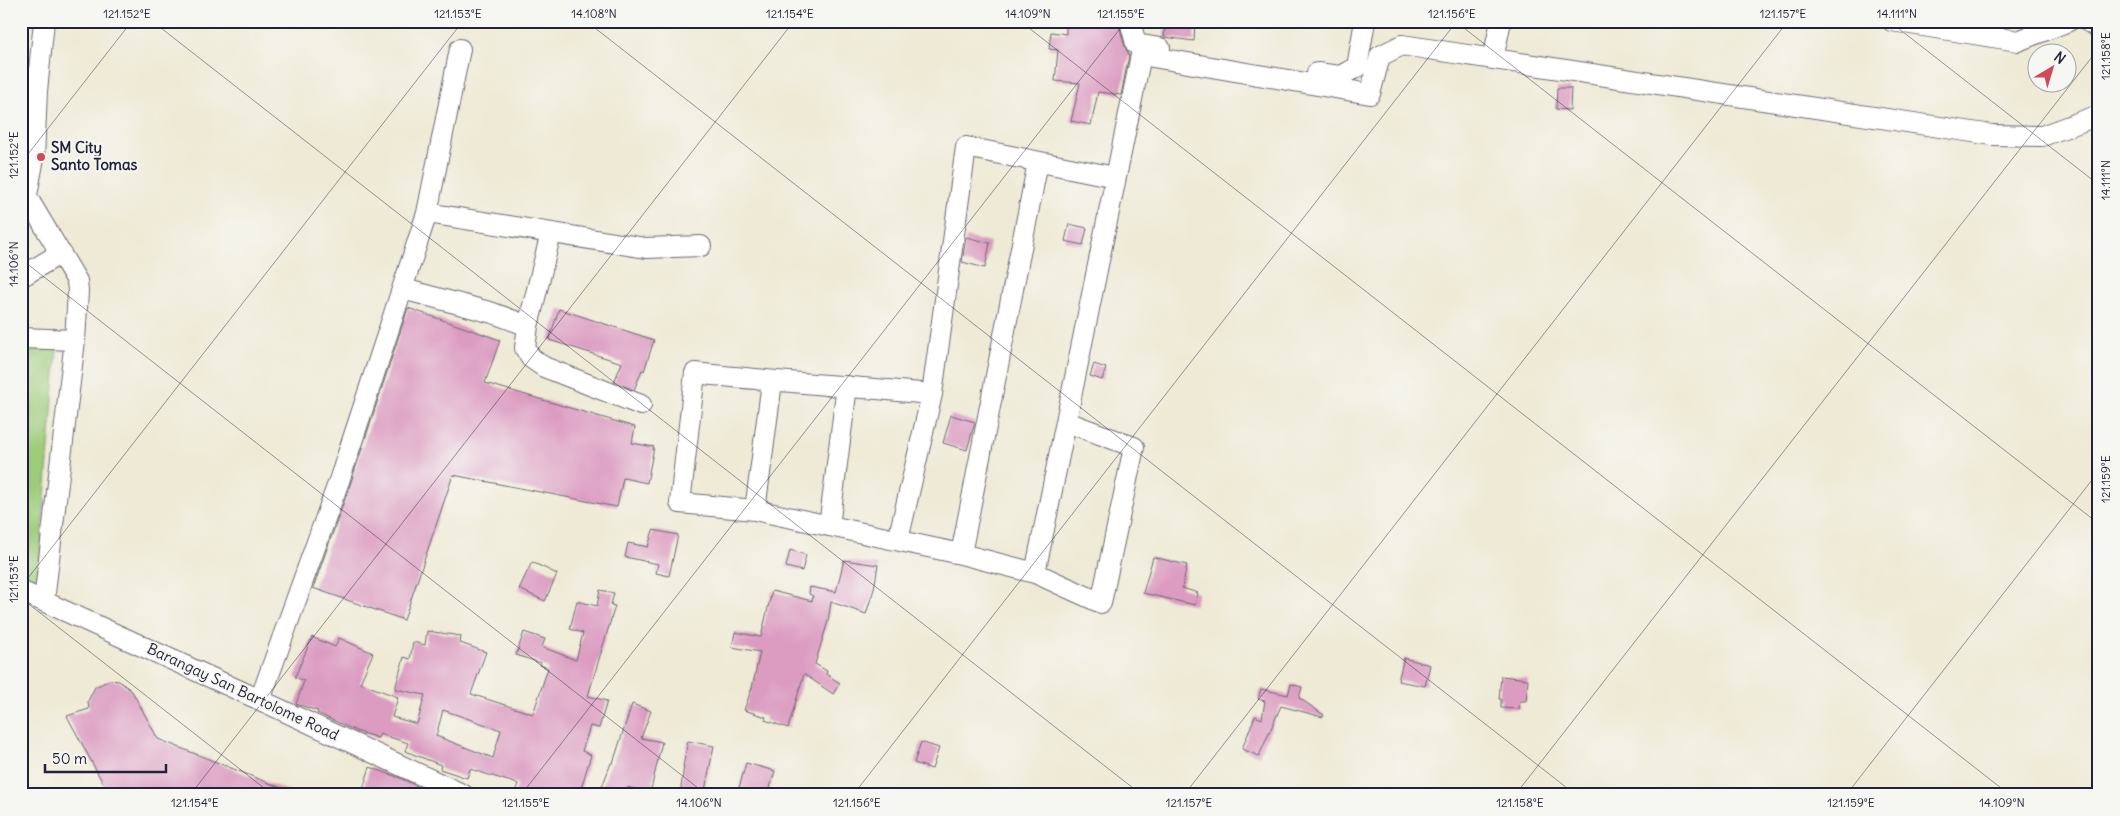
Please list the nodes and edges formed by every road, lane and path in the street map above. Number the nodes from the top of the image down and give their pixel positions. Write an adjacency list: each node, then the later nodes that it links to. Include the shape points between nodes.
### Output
1 (44, 21): 11 (street)
2 (1130, 21): 3 (street, via 1136,44 1340,76 1358,68)
3 (1365, 21)
4 (1501, 21): 10 (street)
5 (1892, 21): 6 (street, via 2018,41)
6 (2069, 21)
7 (2087, 21): 8 (street)
8 (2099, 28)
9 (460, 49): 17 (street)
10 (1493, 60): 13 (street, via 1992,136 2042,136); 15 (street, via 1402,45 1380,56 1370,94 1141,55)
11 (37, 91): 12 (street); 16 (street, via 34,158)
12 (21, 105)
13 (2099, 115)
14 (1038, 162): 15 (street); 28 (street, via 966,146); 34 (street)
15 (1115, 177): 30 (street)
16 (26, 200): 20 (street)
17 (427, 213): 18 (street); 22 (street)
18 (551, 233): 19 (street, via 646,248); 23 (street)
19 (701, 246)
20 (61, 253): 21 (street); 25 (street, via 78,290)
21 (21, 277)
22 (403, 289): 23 (street, via 493,313); 38 (street, via 340,478)
23 (528, 326): 29 (street, via 525,348 531,358 544,367)
24 (21, 338): 25 (street)
25 (75, 340): 37 (street)
26 (772, 382): 27 (street); 31 (street); 31 (street, via 695,373 680,503)
27 (848, 386): 28 (street); 32 (street)
28 (932, 394): 33 (street)
29 (641, 404)
30 (1067, 422): 35 (street); 35 (street, via 1134,447 1101,603)
31 (755, 510): 32 (street)
32 (829, 526): 33 (street)
33 (898, 540): 34 (street)
34 (961, 554): 35 (street)
35 (1035, 573)
36 (21, 591): 37 (street, Barangay San Bartolome Road)
37 (44, 601): 38 (street, Barangay San Bartolome Road)
38 (260, 700): 39 (street, Barangay San Bartolome Road)
39 (464, 795)

